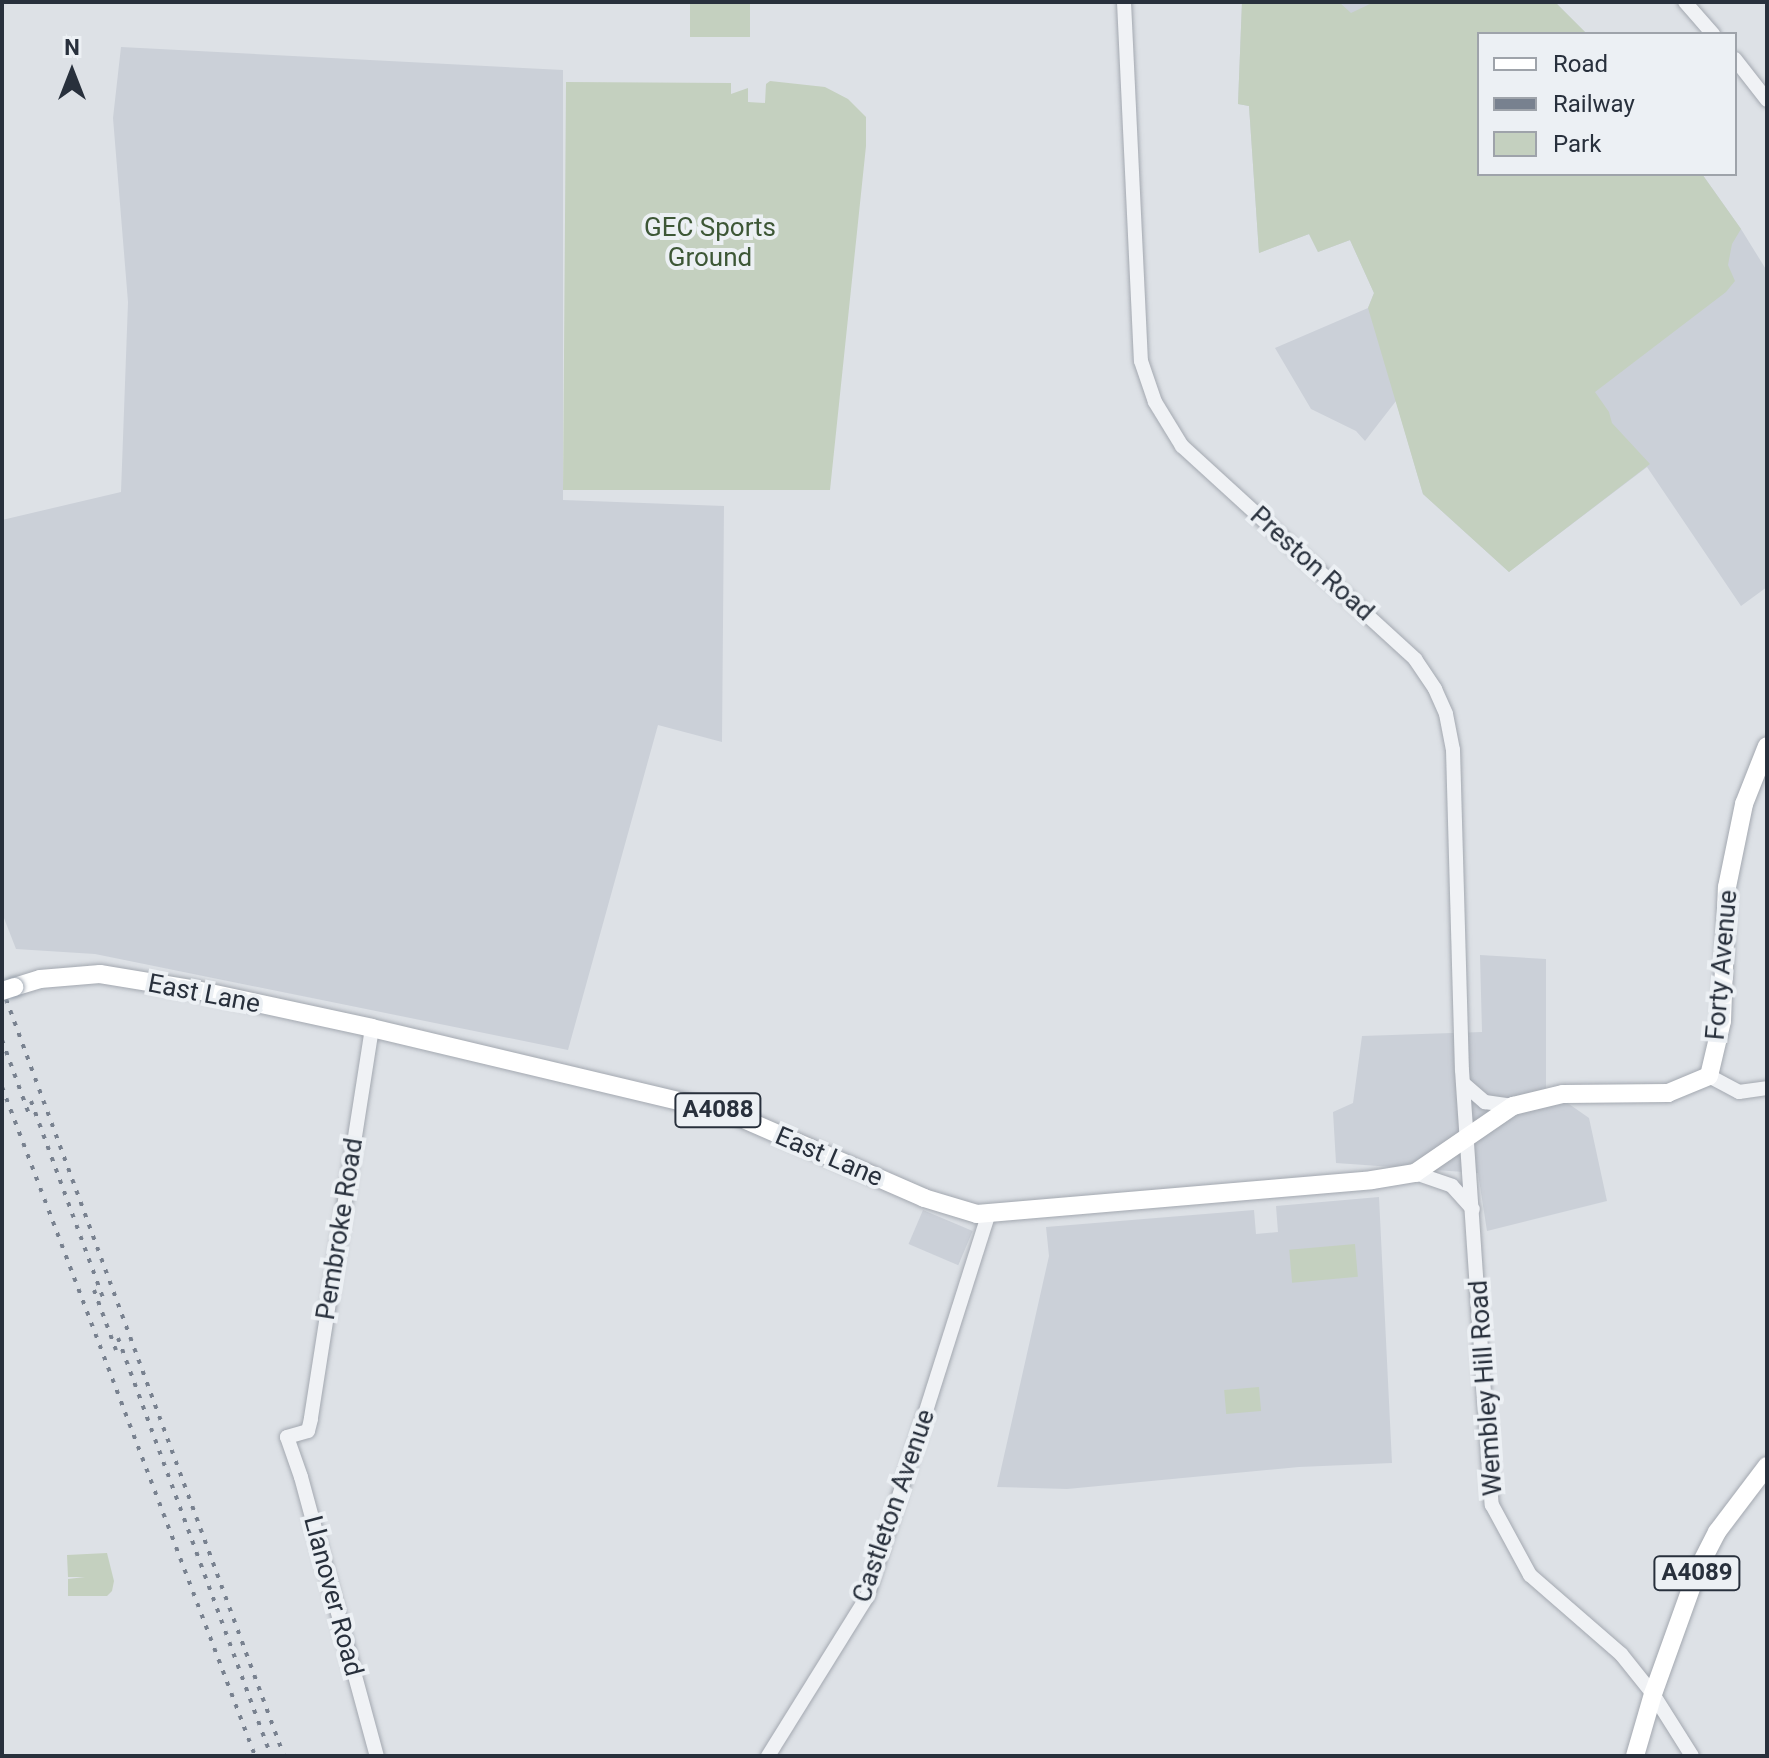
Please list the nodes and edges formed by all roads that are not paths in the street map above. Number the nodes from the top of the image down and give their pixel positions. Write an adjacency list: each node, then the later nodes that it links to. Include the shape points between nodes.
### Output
1 (1124, 2): 10 (street, Preston Road, via 1140,349 1155,402 1182,446 1415,659 1446,714 1453,750)
2 (1685, 2): 3 (street)
3 (1711, 32)
4 (1737, 62): 5 (street)
5 (1767, 100)
6 (1767, 746): 9 (main road, Forty Avenue, via 1744,804 1727,887 1722,1021)
7 (8, 989): 8 (main road, East Lane / A4088, via 40,979 100,974)
8 (372, 1028): 16 (main road, East Lane / A4088, via 732,1114 924,1198); 17 (street, Pembroke Road, via 308,1431)
9 (1709, 1076): 11 (street, via 1739,1092); 12 (main road, Forty Avenue / A4088, via 1668,1093 1563,1094)
10 (1464, 1084): 12 (street, via 1485,1102); 13 (street, Preston Road)
11 (1767, 1088)
12 (1513, 1106): 13 (main road, Forty Avenue / A4088)
13 (1468, 1139): 14 (main road, East Lane / A4088); 15 (street, Wembley Hill Road)
14 (1415, 1173): 15 (street, via 1452,1186); 16 (main road, East Lane / A4088)
15 (1473, 1209): 19 (street, Wembley Hill Road, via 1492,1505 1530,1575 1621,1654)
16 (988, 1215): 21 (street, Castleton Avenue, via 867,1597)
17 (287, 1437): 20 (street, Llanover Road)
18 (1767, 1466): 19 (main road, A4089, via 1717,1532)
19 (1653, 1694): 22 (main road, A4089); 23 (street, Wembley Hill Road)
20 (377, 1756)
21 (768, 1756)
22 (1635, 1756)
23 (1692, 1756)

